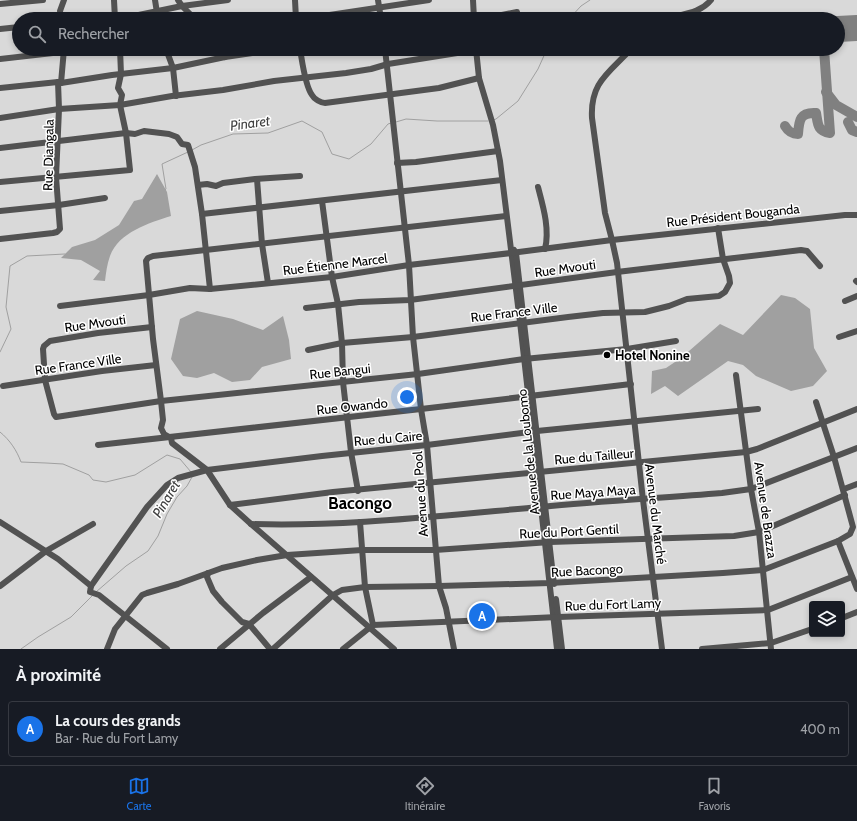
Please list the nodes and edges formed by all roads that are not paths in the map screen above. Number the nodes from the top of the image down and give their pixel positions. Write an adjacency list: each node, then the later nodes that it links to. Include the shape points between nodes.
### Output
1 (43, 0): 12 (street)
2 (64, 0): 15 (street)
3 (114, 0): 16 (street)
4 (154, 0): 17 (street)
5 (178, 0): 13 (street)
6 (228, 0): 13 (street)
7 (295, 0): 19 (street)
8 (378, 0): 14 (street)
9 (429, 0): 14 (street)
10 (473, 0): 22 (street)
11 (711, 0): 23 (street, via 705,7)
12 (0, 4)
13 (182, 6): 17 (street); 18 (street)
14 (379, 8): 20 (street); 21 (street)
15 (60, 12)
16 (115, 12)
17 (157, 12)
18 (188, 12)
19 (296, 12)
20 (352, 12)
21 (380, 12)
22 (474, 12)
23 (691, 12)
24 (12, 28): 25 (street)
25 (0, 29)
26 (22, 56): 37 (street)
27 (64, 56): 43 (street, Rue Diangala)
28 (120, 56): 40 (street)
29 (169, 56): 39 (street)
30 (232, 56): 36 (street)
31 (302, 56): 42 (street)
32 (386, 56): 38 (street, Avenue du Pool)
33 (438, 56): 38 (street)
34 (477, 56): 41 (street)
35 (624, 56): 76 (street, Avenue du Marché, via 599,83 591,105 605,213)
36 (225, 57): 39 (street)
37 (0, 59)
38 (388, 64): 42 (street); 45 (street, Avenue du Pool)
39 (173, 68): 40 (street); 46 (street)
40 (121, 74): 43 (street); 47 (street, via 118,88 122,95)
41 (479, 78): 45 (street, via 439,88); 53 (street)
42 (306, 79): 45 (street, via 312,95 325,104); 46 (street, via 274,81)
43 (60, 83): 44 (street); 48 (street, Rue Diangala)
44 (0, 88)
45 (391, 94): 54 (street, Avenue du Pool)
46 (176, 96): 47 (street)
47 (120, 105): 48 (street); 50 (street)
48 (59, 109): 49 (street); 51 (street, Rue Diangala)
49 (0, 118)
50 (126, 133): 51 (street); 56 (street, via 130,170); 60 (street, via 144,131 177,137 182,144 188,145 192,154)
51 (58, 142): 52 (street); 56 (street, Rue Diangala)
52 (0, 148)
53 (498, 151): 54 (street); 58 (street)
54 (397, 163): 62 (street, Avenue du Pool)
55 (300, 176): 57 (street)
56 (56, 177): 59 (street); 65 (street, Rue Diangala)
57 (257, 179): 60 (street, via 216,186); 66 (street)
58 (502, 180): 62 (street); 70 (street)
59 (0, 182)
60 (198, 185): 68 (street)
61 (538, 187): 75 (street)
62 (400, 191): 64 (street); 71 (street, Avenue du Pool)
63 (105, 198): 65 (street)
64 (322, 200): 66 (street); 73 (street)
65 (58, 205): 67 (street); 74 (street, Rue Diangala, via 60,229 57,232)
66 (259, 208): 68 (street); 77 (street)
67 (0, 211)
68 (202, 214): 80 (street)
69 (857, 215): 72 (street, Rue Président Bouganda)
70 (506, 216): 71 (street); 81 (street, via 510,245)
71 (405, 228): 73 (street); 83 (street, Avenue du Pool)
72 (718, 228): 76 (street, Rue Président Bouganda); 82 (street)
73 (327, 237): 77 (street); 86 (street)
74 (0, 239)
75 (548, 239): 78 (street); 79 (street)
76 (612, 240): 78 (street, Rue Étienne Marcel); 85 (street, Avenue du Marché)
77 (262, 244): 80 (street); 87 (street)
78 (558, 247): 79 (street, Rue Étienne Marcel)
79 (545, 249): 81 (street, Rue Étienne Marcel)
80 (205, 250): 89 (street); 90 (street, via 148,258 146,261)
81 (514, 253): 83 (street, Rue Étienne Marcel); 88 (street, Avenue de la Loubomo)
82 (723, 259): 84 (street, Rue Mvouti, via 804,250 808,251); 85 (street, Rue Mvouti); 97 (street, Rue France Ville, via 730,282 722,294 687,299 645,312)
83 (409, 265): 86 (street, Rue Étienne Marcel); 92 (street, Avenue du Pool)
84 (820, 266)
85 (617, 272): 88 (street, Rue Mvouti); 97 (street, Avenue du Marché)
86 (332, 277): 87 (street, Rue Étienne Marcel); 94 (street)
87 (268, 283): 89 (street, Rue Étienne Marcel)
88 (518, 285): 92 (street, Rue Mvouti); 98 (street, Avenue de la Loubomo)
89 (210, 289): 90 (street, Rue Étienne Marcel, via 190,288)
90 (150, 295): 95 (street, Rue Étienne Marcel); 99 (street)
91 (857, 296): 93 (street)
92 (410, 300): 94 (street, Rue Mvouti); 101 (street, Avenue du Pool)
93 (845, 301)
94 (338, 304): 96 (street, Rue Mvouti); 104 (street)
95 (60, 306)
96 (306, 308)
97 (622, 312): 98 (street, Rue France Ville); 105 (street, Avenue du Marché)
98 (522, 322): 101 (street, Rue France Ville); 107 (street, Avenue de la Loubomo)
99 (152, 327): 108 (street); 111 (street, Rue Mvouti, via 50,341 43,349)
100 (857, 331): 102 (street)
101 (414, 337): 104 (street, Rue France Ville); 109 (street, Avenue du Pool)
102 (839, 337)
103 (676, 341): 105 (street, Rue Bangui)
104 (342, 343): 106 (street, Rue France Ville); 112 (street)
105 (627, 349): 107 (street, Rue Bangui); 113 (street, Avenue du Marché)
106 (308, 350)
107 (526, 359): 109 (street, Rue Bangui); 115 (street, Avenue de la Loubomo)
108 (156, 365): 111 (street, Rue France Ville); 116 (street)
109 (418, 374): 112 (street, Rue Bangui); 118 (street, Avenue du Pool)
110 (736, 375): 121 (street, Avenue de Brazza)
111 (45, 380): 114 (street, Rue France Ville); 116 (street, Rue Bangui, via 56,417)
112 (343, 382): 116 (street, Rue Bangui); 122 (street)
113 (631, 384): 115 (street, Rue Owando); 123 (street, Avenue du Marché)
114 (3, 386)
115 (531, 395): 118 (street, Rue Owando); 125 (street, Avenue de la Loubomo)
116 (162, 401): 126 (street, via 161,428 164,434)
117 (816, 402): 124 (street)
118 (421, 409): 122 (street, Rue Owando); 128 (street, Avenue du Pool)
119 (758, 409): 121 (street, Rue du Caire)
120 (857, 409): 124 (street, Rue du Tailleur)
121 (741, 411): 123 (street, Rue du Caire); 131 (street, Avenue de Brazza)
122 (347, 417): 126 (street, Rue Owando); 130 (street)
123 (635, 422): 125 (street, Rue du Caire); 133 (street, Avenue du Marché)
124 (823, 422): 131 (street, Rue du Tailleur); 132 (street)
125 (535, 431): 128 (street, Rue du Caire); 135 (street, Avenue de la Loubomo)
126 (171, 438): 127 (street, Rue Owando); 134 (street, via 172,443)
127 (98, 445)
128 (427, 445): 130 (street, Rue du Caire); 136 (street, Avenue du Pool)
129 (857, 448): 132 (street, Rue Maya Maya)
130 (351, 452): 134 (street, Rue du Caire); 139 (street)
131 (746, 452): 133 (street, Rue du Tailleur); 138 (street, Avenue de Brazza)
132 (834, 457): 138 (street, Rue Maya Maya); 140 (street)
133 (639, 462): 135 (street, Rue du Tailleur); 141 (street, Avenue du Marché)
134 (207, 470): 142 (street); 166 (street, Rue du Caire, via 178,478 167,485 147,507)
135 (539, 472): 136 (street, Rue du Tailleur); 143 (street, Avenue de la Loubomo)
136 (430, 484): 139 (street, Rue du Tailleur); 144 (street, Avenue du Pool)
137 (857, 484): 140 (street, Rue du Port Gentil)
138 (751, 489): 141 (street, Rue Maya Maya, via 722,494); 149 (street, Avenue de Brazza)
139 (358, 491): 142 (street, Rue du Tailleur)
140 (844, 492): 149 (street, Rue du Port Gentil); 151 (street, Rue Bacongo, via 853,531)
141 (643, 500): 143 (street, Rue Maya Maya); 150 (street, Avenue du Marché)
142 (230, 505): 148 (street)
143 (543, 506): 144 (street, Rue Maya Maya); 152 (street, Avenue de la Loubomo)
144 (432, 517): 146 (street, Rue Maya Maya); 154 (street, Avenue du Pool)
145 (0, 522): 155 (street)
146 (360, 522): 148 (street, Rue Maya Maya); 153 (street)
147 (93, 524): 155 (street)
148 (251, 524): 156 (street)
149 (759, 532): 150 (street, Rue du Port Gentil, via 734,536); 157 (street, Avenue de Brazza)
150 (648, 538): 152 (street, Rue du Port Gentil); 160 (street, Avenue du Marché)
151 (838, 541): 157 (street, Rue Bacongo); 161 (street)
152 (547, 542): 154 (street, Rue du Port Gentil); 162 (street, Avenue de la Loubomo)
153 (362, 550): 154 (street, Rue du Port Gentil); 156 (street, Rue du Port Gentil); 165 (street)
154 (435, 550): 164 (street, Avenue du Pool)
155 (46, 551): 163 (street); 166 (street)
156 (287, 555): 158 (street, Rue du Port Gentil, via 238,564); 159 (street)
157 (763, 570): 160 (street, Rue Bacongo); 169 (street, Avenue de Brazza)
158 (208, 573): 172 (street, Rue du Port Gentil, via 147,593 138,599); 176 (street, via 207,577 213,591 242,622)
159 (311, 577): 168 (street); 176 (street)
160 (653, 577): 162 (street, Rue Bacongo); 171 (street, Avenue du Marché)
161 (852, 577): 167 (street); 169 (street, Rue du Fort Lamy)
162 (552, 582): 164 (street, Rue Bacongo); 173 (street, Avenue de la Loubomo)
163 (0, 586)
164 (439, 586): 165 (street, Rue Bacongo); 175 (street, Avenue du Pool)
165 (365, 587): 168 (street, Rue Bacongo, via 342,590); 177 (street)
166 (90, 589): 172 (street)
167 (857, 589)
168 (333, 595): 177 (street); 183 (street)
169 (768, 610): 171 (street, Rue du Fort Lamy); 179 (street, Avenue de Brazza)
170 (857, 612): 174 (street)
171 (657, 614): 173 (street, Rue du Fort Lamy); 189 (street, Avenue du Marché)
172 (125, 615): 180 (street, Rue du Port Gentil, via 115,629); 181 (street)
173 (555, 617): 175 (street, Rue du Fort Lamy); 187 (street, Avenue de la Loubomo); 188 (street, Avenue de la Loubomo)
174 (845, 617)
175 (448, 621): 177 (street, Rue du Fort Lamy); 186 (street, Avenue du Pool)
176 (249, 624): 182 (street); 183 (street)
177 (371, 626): 184 (street); 185 (street)
178 (809, 630): 179 (street)
179 (771, 646): 190 (street)
180 (107, 649)
181 (167, 649)
182 (220, 649)
183 (272, 649)
184 (343, 649)
185 (394, 649)
186 (454, 649)
187 (557, 649)
188 (562, 649)
189 (662, 649)
190 (702, 649)

